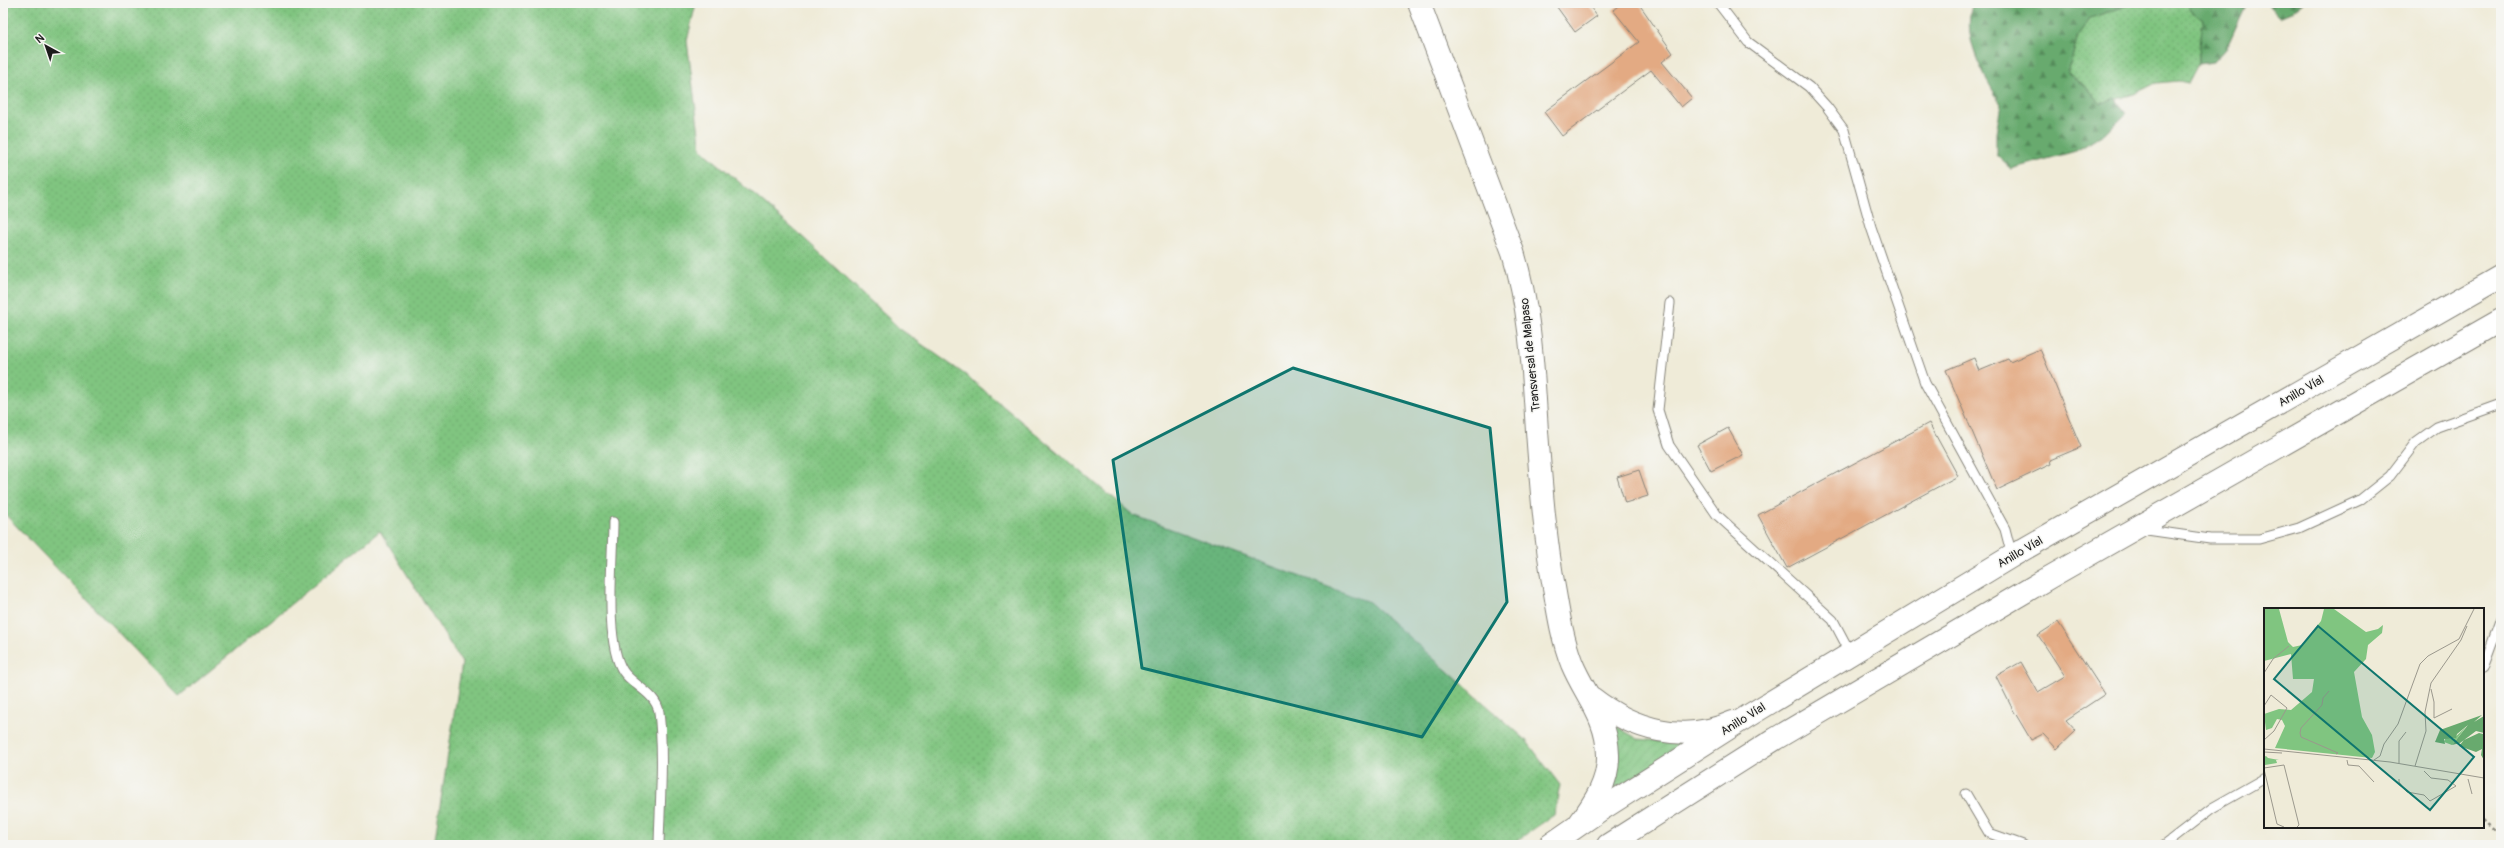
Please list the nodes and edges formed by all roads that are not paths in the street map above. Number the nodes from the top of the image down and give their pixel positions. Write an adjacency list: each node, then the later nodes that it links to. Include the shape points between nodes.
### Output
1 (1419, 3): 13 (main road, Transversal de Malpaso, via 1513,252 1523,285 1531,338 1540,472 1554,592 1565,643)
2 (1718, 3): 9 (lane, via 1748,42 1809,87 1844,130 1871,227 1925,383 2005,530)
3 (2501, 276): 9 (main road, Anillo Víal)
4 (1670, 303): 11 (lane, via 1658,410 1669,445 1717,515 1833,620)
5 (2501, 320): 8 (main road)
6 (2501, 404): 8 (lane, via 2437,427 2416,442 2390,476 2360,500 2299,528 2252,539 2210,539)
7 (613, 522): 18 (lane, via 612,639 623,672 644,689 658,710 661,778)
8 (2137, 529): 20 (main road, via 1782,735)
9 (2012, 556): 11 (main road, Anillo Víal)
10 (2501, 619): 12 (lane)
11 (1851, 655): 14 (main road, Anillo Víal)
12 (2484, 665)
13 (1588, 694): 14 (main road, Transversal de Malpaso, via 1611,712 1636,725 1664,732 1693,733 1722,727); 17 (main road, Transversal de Malpaso, via 1600,714 1607,735 1608,757 1605,780 1596,801)
14 (1748, 716): 17 (main road, Anillo Víal)
15 (2264, 779): 22 (lane, via 2212,808)
16 (1966, 794): 21 (lane, via 1989,833)
17 (1578, 826): 19 (main road, Anillo Víal)
18 (659, 845)
19 (1550, 845)
20 (1608, 845)
21 (2023, 845)
22 (2164, 845)

